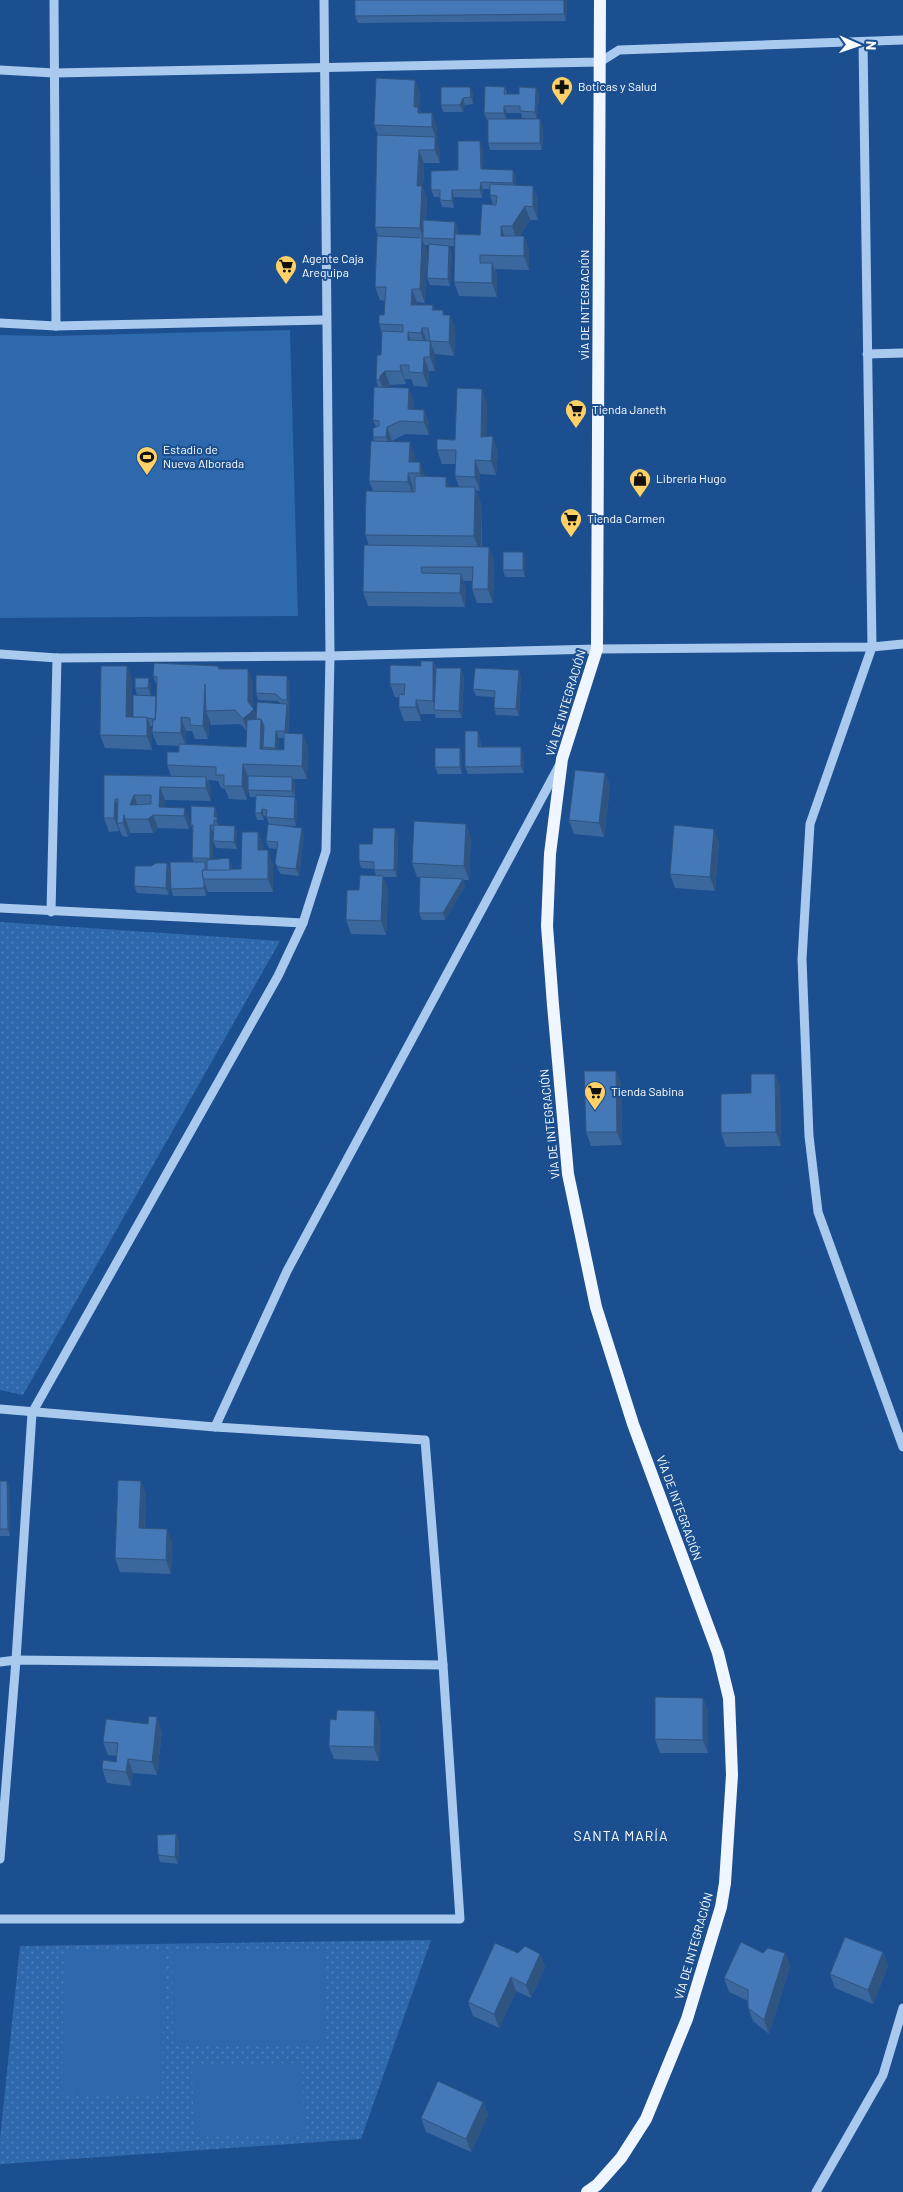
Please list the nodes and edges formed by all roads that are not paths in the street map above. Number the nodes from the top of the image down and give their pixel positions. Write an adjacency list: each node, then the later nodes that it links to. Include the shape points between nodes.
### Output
1 (54, 0): 9 (street)
2 (324, 0): 7 (street)
3 (600, 0): 6 (main road, VÍA DE INTEGRACIÓN)
4 (903, 40): 5 (street)
5 (862, 42): 6 (street, via 619,50); 13 (street)
6 (600, 62): 7 (street); 17 (main road, VÍA DE INTEGRACIÓN)
7 (324, 67): 9 (street); 10 (street)
8 (0, 70): 9 (street)
9 (54, 73): 12 (street)
10 (326, 320): 12 (street); 19 (street)
11 (0, 323): 12 (street)
12 (56, 326)
13 (867, 354): 14 (street); 16 (street)
14 (903, 354)
15 (903, 644): 16 (street)
16 (872, 647): 17 (street); 28 (street, via 810,824 802,969 809,1136 818,1212)
17 (597, 649): 19 (street); 21 (main road, VÍA DE INTEGRACIÓN)
18 (0, 654): 20 (street)
19 (330, 656): 20 (street); 24 (street, via 326,851)
20 (57, 658): 23 (street)
21 (562, 760): 27 (street, via 286,1271); 35 (main road, VÍA DE INTEGRACIÓN, via 550,854 547,926 568,1174 596,1307 633,1424 718,1653 729,1698 732,1775 721,1907 687,2018 646,2119 621,2158)
22 (0, 908): 23 (street)
23 (51, 912): 24 (street)
24 (303, 923): 26 (street, via 278,976)
25 (0, 1409): 26 (street)
26 (32, 1413): 27 (street); 29 (street)
27 (215, 1427): 31 (street, via 425,1440)
28 (903, 1447)
29 (16, 1660): 30 (street); 31 (street); 32 (street)
30 (0, 1662)
31 (443, 1665): 33 (street, via 460,1919)
32 (0, 1858)
33 (0, 1919)
34 (903, 2008): 36 (street, via 882,2075)
35 (587, 2192)
36 (816, 2192)

